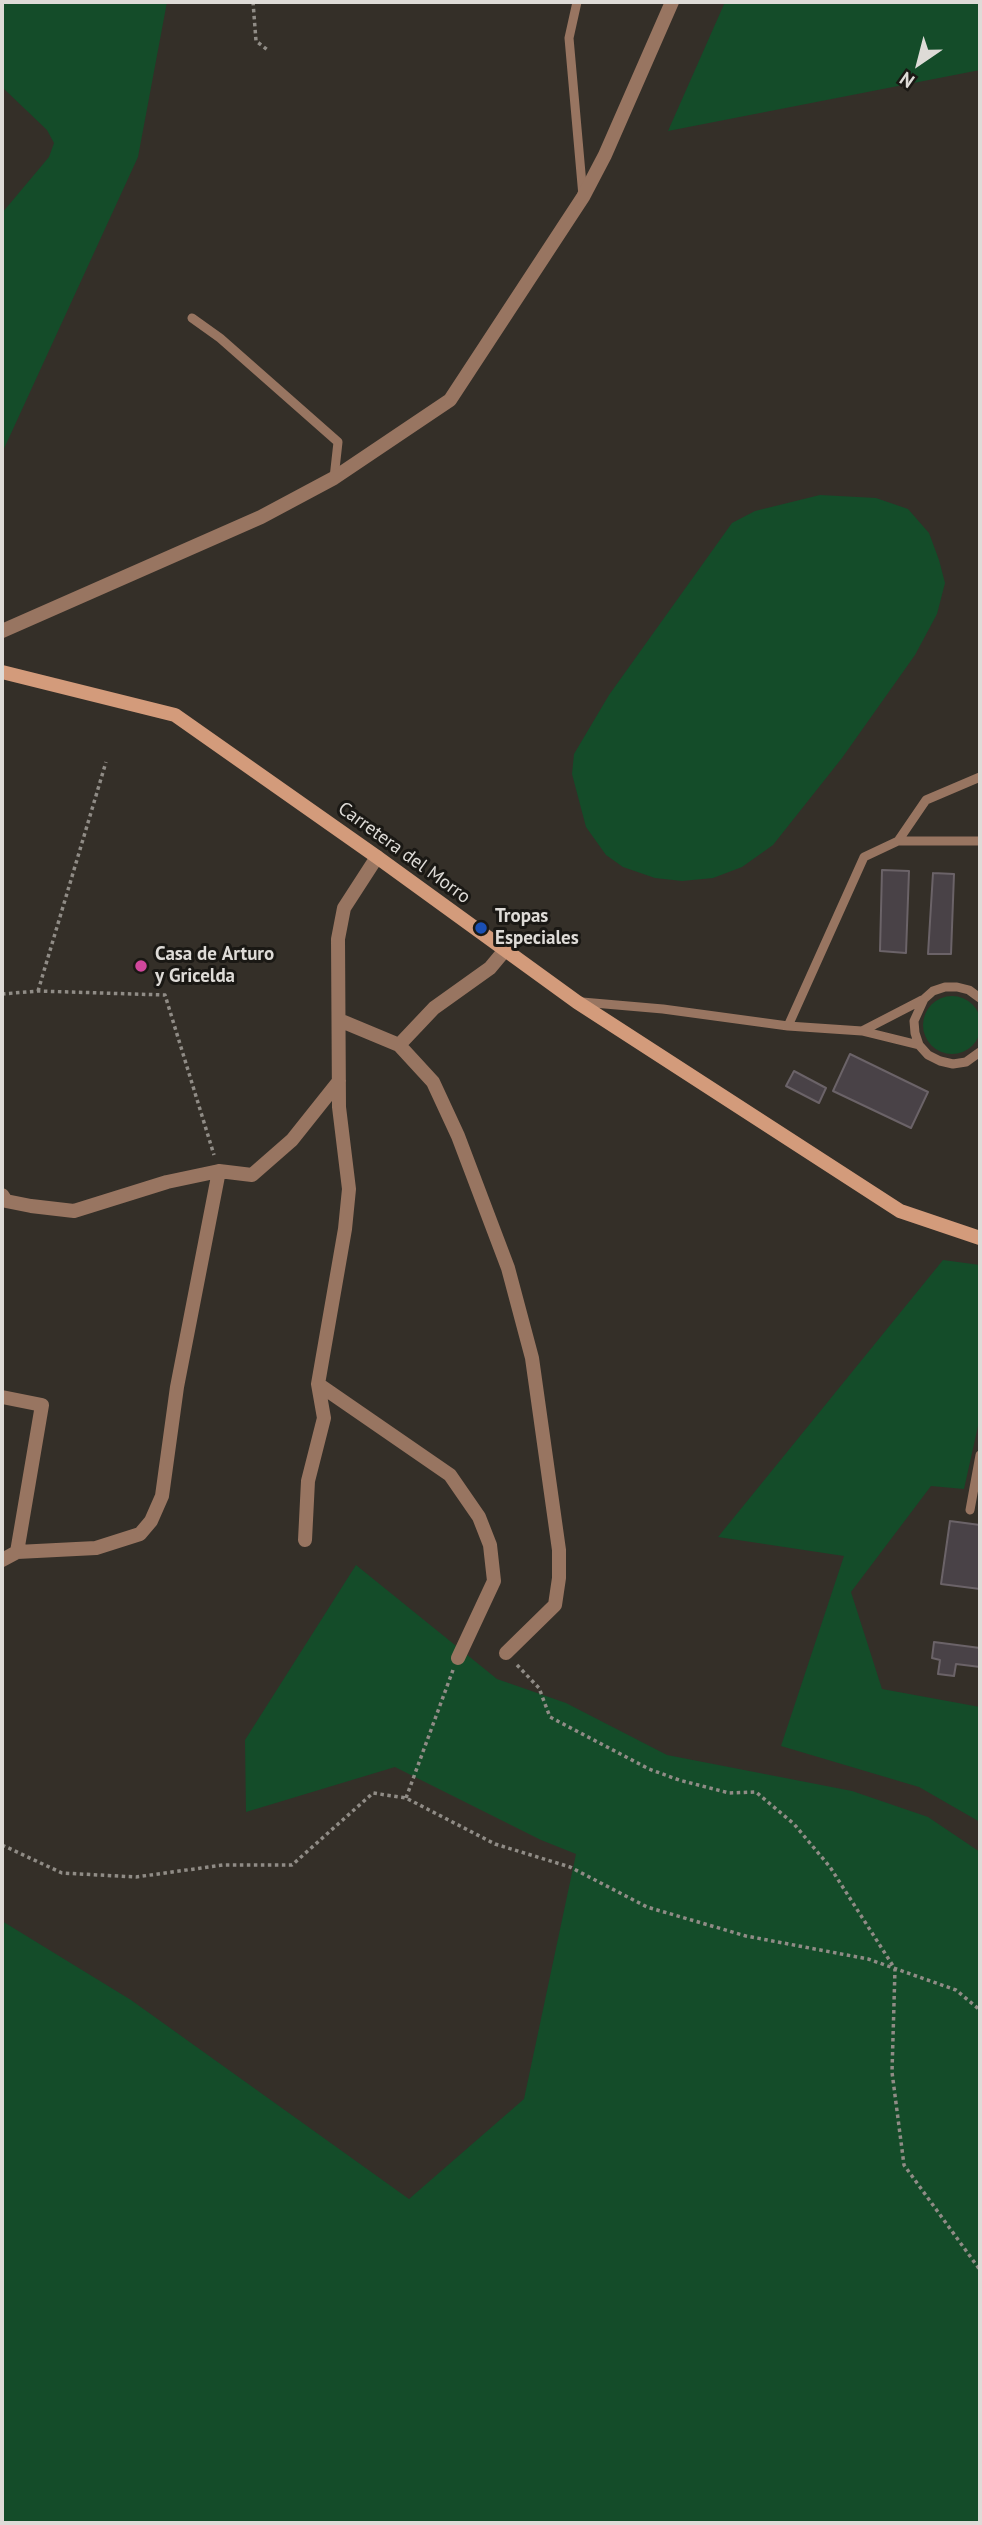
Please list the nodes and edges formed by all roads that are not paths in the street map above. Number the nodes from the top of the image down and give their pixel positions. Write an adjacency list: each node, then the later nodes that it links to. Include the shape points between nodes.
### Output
1 (576, 2): 3 (lane, via 569,38)
2 (672, 2): 3 (street)
3 (583, 197): 5 (street, via 450,400)
4 (192, 318): 5 (lane, via 338,442)
5 (334, 478): 6 (street, via 261,517)
6 (2, 631)
7 (2, 672): 11 (main road, Carretera del Morro, via 174,715)
8 (980, 777): 9 (lane, via 926,800)
9 (898, 841): 10 (lane); 17 (lane, via 864,857)
10 (980, 841)
11 (377, 857): 12 (main road, Carretera del Morro); 16 (street, via 344,908 338,939)
12 (505, 950): 15 (main road, Carretera del Morro); 19 (street, via 490,968 434,1008)
13 (980, 998): 14 (lane, via 969,990 945,987)
14 (924, 999): 18 (lane); 20 (lane, via 914,1021)
15 (577, 1002): 17 (lane); 25 (main road, Carretera del Morro, via 900,1211)
16 (339, 1020): 19 (street); 22 (street)
17 (788, 1026): 18 (lane)
18 (862, 1031): 20 (lane)
19 (399, 1045): 33 (street, via 433,1082 458,1136 508,1268 532,1358 559,1549 559,1578 555,1605)
20 (919, 1045): 21 (lane, via 928,1055 953,1064)
21 (980, 1052)
22 (339, 1081): 23 (street, via 292,1140 252,1175); 26 (street, via 349,1189)
23 (219, 1171): 24 (street, via 74,1211 6,1201); 31 (street, via 177,1387 162,1496 151,1521 140,1534 96,1548)
24 (2, 1195)
25 (979, 1240)
26 (318, 1384): 30 (street, via 324,1419 308,1480); 34 (street, via 450,1475 480,1517 490,1545 494,1581)
27 (2, 1397): 31 (street, via 42,1405)
28 (980, 1455): 29 (lane)
29 (970, 1510)
30 (305, 1539)
31 (17, 1552): 32 (street)
32 (2, 1560)
33 (506, 1653)
34 (458, 1658)

